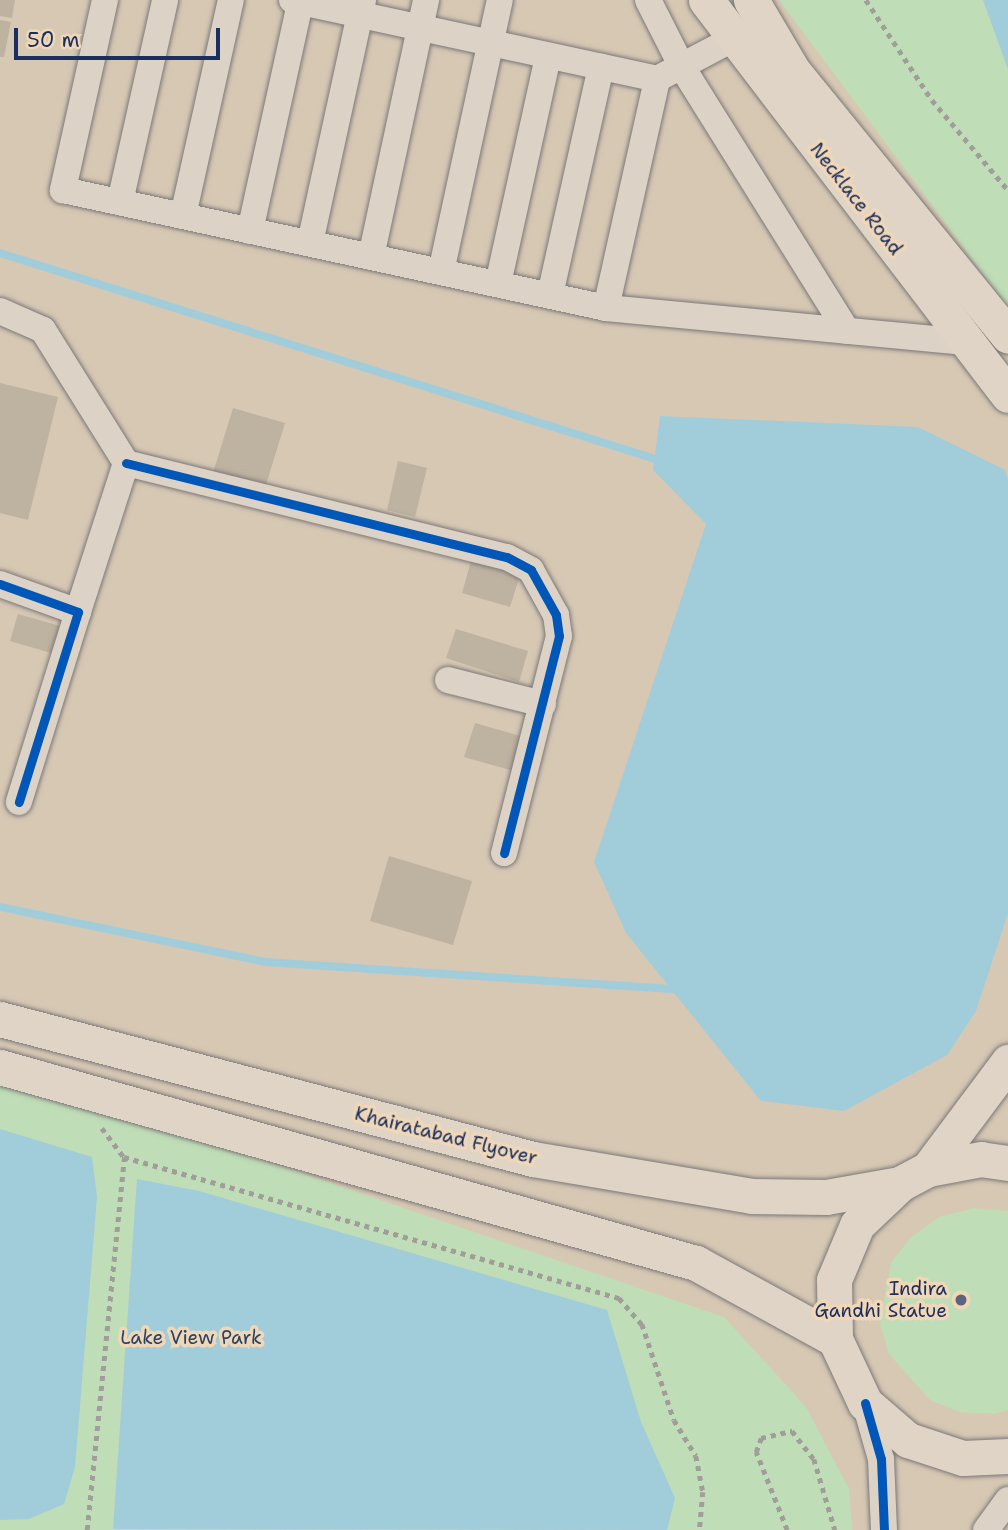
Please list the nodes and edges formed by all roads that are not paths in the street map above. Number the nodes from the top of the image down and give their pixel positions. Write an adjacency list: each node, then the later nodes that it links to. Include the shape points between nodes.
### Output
1 (105, 0): 18 (street, via 63,190)
2 (165, 0): 18 (street)
3 (231, 0): 19 (street)
4 (426, 0): 11 (street)
5 (500, 0): 13 (street)
6 (648, 0): 16 (street)
7 (706, 0): 12 (main road, Necklace Road)
8 (751, 0): 29 (main road, Necklace Road, via 793,71)
9 (298, 1): 10 (street); 20 (street)
10 (361, 8): 11 (street); 21 (street)
11 (421, 28): 13 (street); 22 (street)
12 (732, 40): 16 (street); 30 (main road, Necklace Road)
13 (492, 43): 14 (street); 23 (street)
14 (548, 55): 15 (street); 24 (street)
15 (601, 67): 17 (street); 25 (street)
16 (682, 67): 17 (street); 28 (street)
17 (657, 79): 26 (street)
18 (120, 202): 19 (street)
19 (183, 216): 20 (street)
20 (250, 231): 21 (street)
21 (310, 243): 22 (street)
22 (371, 257): 23 (street)
23 (441, 272): 24 (street)
24 (498, 284): 25 (street)
25 (550, 295): 26 (street)
26 (606, 308): 28 (street)
27 (0, 311): 32 (street, via 43,330)
28 (847, 331): 30 (street)
29 (1008, 336)
30 (968, 342): 31 (main road, Necklace Road)
31 (1008, 395)
32 (126, 463): 34 (street); 36 (street, via 507,557 531,570 556,615 559,636)
33 (0, 584): 34 (street)
34 (78, 612): 37 (street)
35 (448, 680): 36 (street)
36 (543, 704): 38 (street)
37 (19, 802)
38 (504, 853)
39 (0, 1019): 43 (main road, Khairatabad Flyover, via 533,1159 751,1196 826,1197)
40 (1008, 1062): 43 (main road)
41 (0, 1067): 44 (main road, via 696,1263)
42 (1008, 1163): 43 (main road, Khairatabad Flyover, via 981,1159)
43 (914, 1177): 44 (main road, via 853,1236 834,1280)
44 (835, 1339): 45 (main road)
45 (864, 1403): 46 (main road, via 908,1440 962,1458); 48 (street, via 881,1459)
46 (1008, 1456)
47 (1008, 1500): 49 (street)
48 (884, 1530)
49 (986, 1530)

